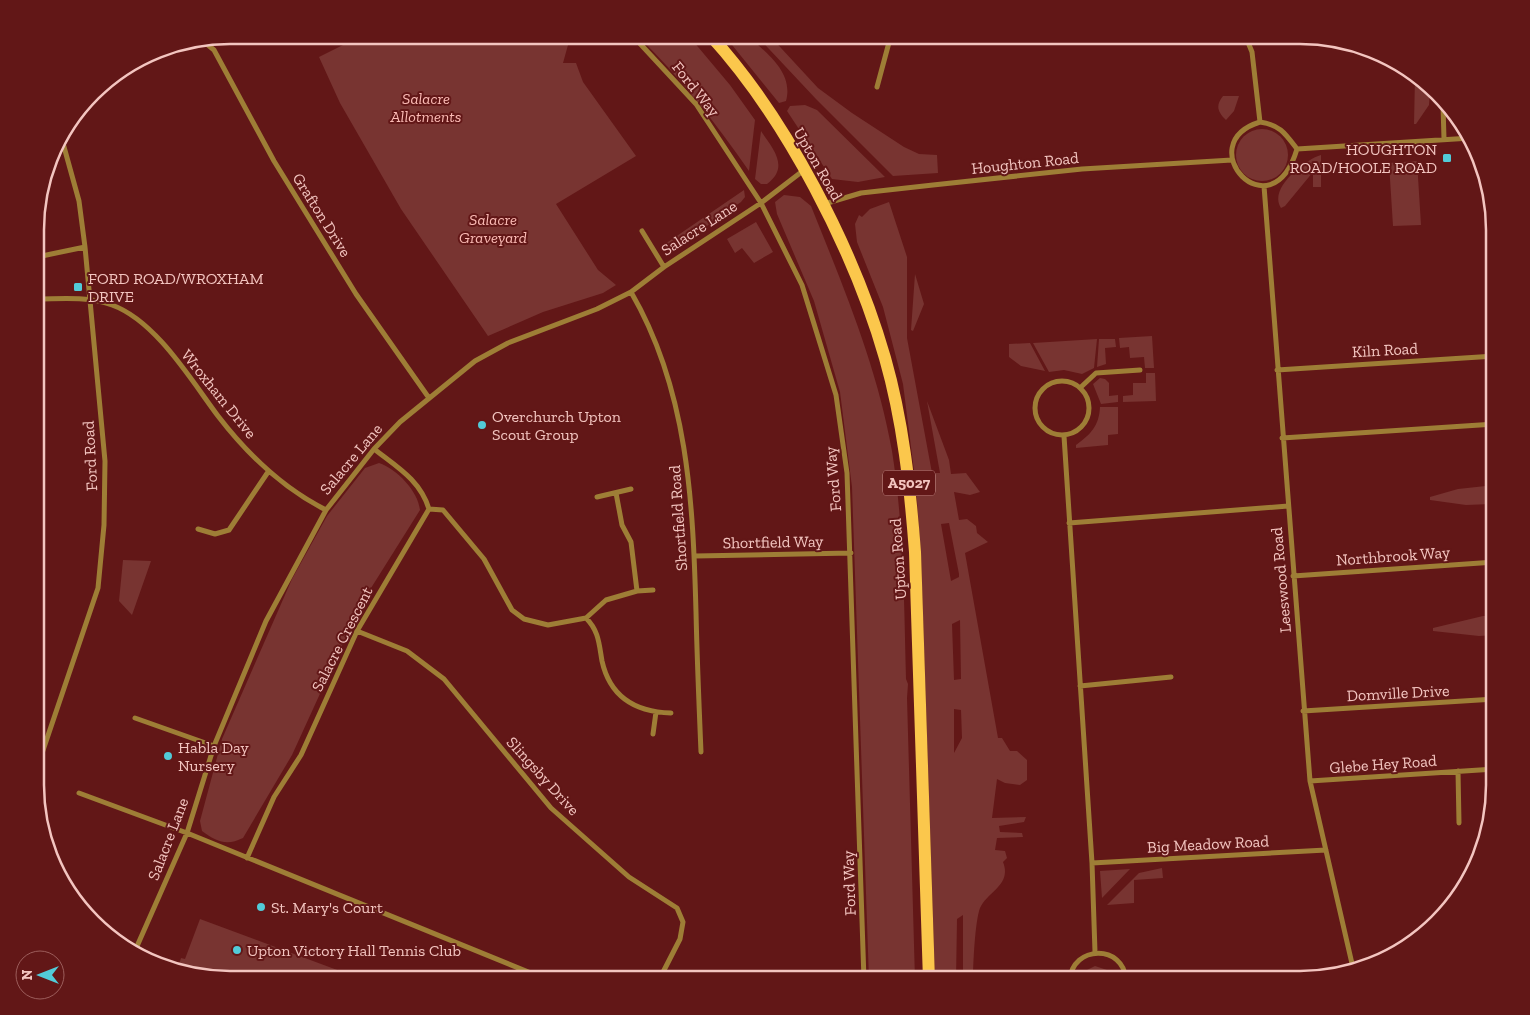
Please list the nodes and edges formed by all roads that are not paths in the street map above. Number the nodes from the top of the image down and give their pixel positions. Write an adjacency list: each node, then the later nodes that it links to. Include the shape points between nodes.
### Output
1 (640, 44): 16 (street, Ford Way, via 696,104)
2 (717, 44): 14 (main road, Upton Road / A5027, via 766,109)
3 (889, 44): 6 (street)
4 (1249, 44): 8 (street)
5 (208, 45): 29 (street, Grafton Drive, via 214,50 274,162 356,294)
6 (877, 87)
7 (1443, 111): 10 (street)
8 (1260, 122): 12 (street, via 1274,124 1284,131); 13 (street, via 1240,132 1232,145)
9 (1462, 139): 10 (street)
10 (1444, 140): 12 (street)
11 (64, 146): 19 (street, Ford Road, via 79,201)
12 (1297, 149): 15 (street, via 1286,175)
13 (1232, 160): 15 (street, via 1241,177 1252,184); 17 (street, Houghton Road, via 1082,169 933,185 861,193)
14 (804, 170): 16 (street, Salacre Lane); 17 (main road, Upton Road / A5027)
15 (1264, 186): 27 (street, Leeswood Road)
16 (761, 203): 21 (street, Salacre Lane); 43 (street, Ford Way, via 802,285 836,395 847,473)
17 (824, 204): 77 (main road, Upton Road / A5027, via 874,324 894,394 905,454 918,606)
18 (642, 232): 21 (street)
19 (85, 247): 20 (street); 24 (street, Ford Road)
20 (44, 255)
21 (664, 267): 22 (street, Salacre Lane)
22 (631, 292): 29 (street, Salacre Lane, via 496,349 474,361); 44 (street, Shortfield Road, via 645,317 673,390 687,458)
23 (44, 299): 24 (street, Wroxham Drive)
24 (90, 300): 34 (street, Wroxham Drive, via 125,311 159,340 219,417); 60 (street, Ford Road, via 105,461 104,525 98,588)
25 (1486, 357): 27 (street, Kiln Road)
26 (1140, 370): 28 (street, via 1096,373)
27 (1277, 370): 32 (street, Leeswood Road)
28 (1081, 387): 31 (street, via 1090,406 1088,418 1076,432); 31 (street, via 1061,380 1042,389 1036,399 1038,421 1053,434)
29 (429, 398): 33 (street, Salacre Lane)
30 (1486, 425): 32 (street)
31 (1064, 436): 41 (street)
32 (1282, 438): 38 (street, Leeswood Road)
33 (374, 449): 39 (street, via 416,482); 40 (street, Salacre Lane)
34 (268, 472): 40 (street, Wroxham Drive); 42 (street, via 230,530 215,534)
35 (631, 489): 36 (street)
36 (616, 493): 37 (street); 48 (street, via 622,525 631,542)
37 (597, 497)
38 (1288, 506): 41 (street); 46 (street, Leeswood Road)
39 (429, 509): 49 (street, via 443,510 462,532 484,559 512,610 524,619 548,625); 50 (street, Salacre Crescent)
40 (326, 510): 59 (street, Salacre Lane, via 266,621)
41 (1069, 523): 52 (street)
42 (198, 530)
43 (851, 553): 44 (street, Shortfield Way); 76 (street, Ford Way)
44 (695, 556): 61 (street, Shortfield Road)
45 (1486, 563): 46 (street, Northbrook Way)
46 (1292, 576): 54 (street, Leeswood Road)
47 (653, 590): 48 (street)
48 (637, 591): 49 (street, via 606,600)
49 (586, 618): 55 (street, via 594,625 609,680 620,695 635,706)
50 (357, 630): 69 (street, Salacre Crescent, via 301,755 274,797); 75 (street, Slingsby Drive, via 406,651 444,678 551,808 629,877 677,908 683,922 680,939)
51 (1171, 677): 52 (street)
52 (1080, 686): 70 (street)
53 (1486, 700): 54 (street, Domville Drive)
54 (1303, 711): 64 (street, Leeswood Road)
55 (656, 712): 56 (street); 58 (street)
56 (671, 713)
57 (136, 718): 59 (street)
58 (653, 734)
59 (214, 746): 67 (street, Salacre Lane)
60 (44, 747)
61 (701, 752)
62 (1486, 769): 63 (street, Glebe Hey Road)
63 (1458, 771): 64 (street, Glebe Hey Road); 66 (street, Glebe Hey Road)
64 (1310, 781): 68 (street, Leeswood Road)
65 (79, 793): 67 (street)
66 (1459, 823)
67 (187, 833): 69 (street); 71 (street, Salacre Lane)
68 (1326, 850): 70 (street, Big Meadow Road); 73 (street, Leeswood Road)
69 (247, 858): 74 (street)
70 (1092, 864): 72 (street)
71 (137, 946)
72 (1095, 952): 78 (street, via 1078,960); 79 (street, via 1104,952 1118,961)
73 (1352, 964)
74 (526, 971)
75 (664, 971)
76 (864, 971)
77 (929, 971)
78 (1072, 971)
79 (1124, 971)

